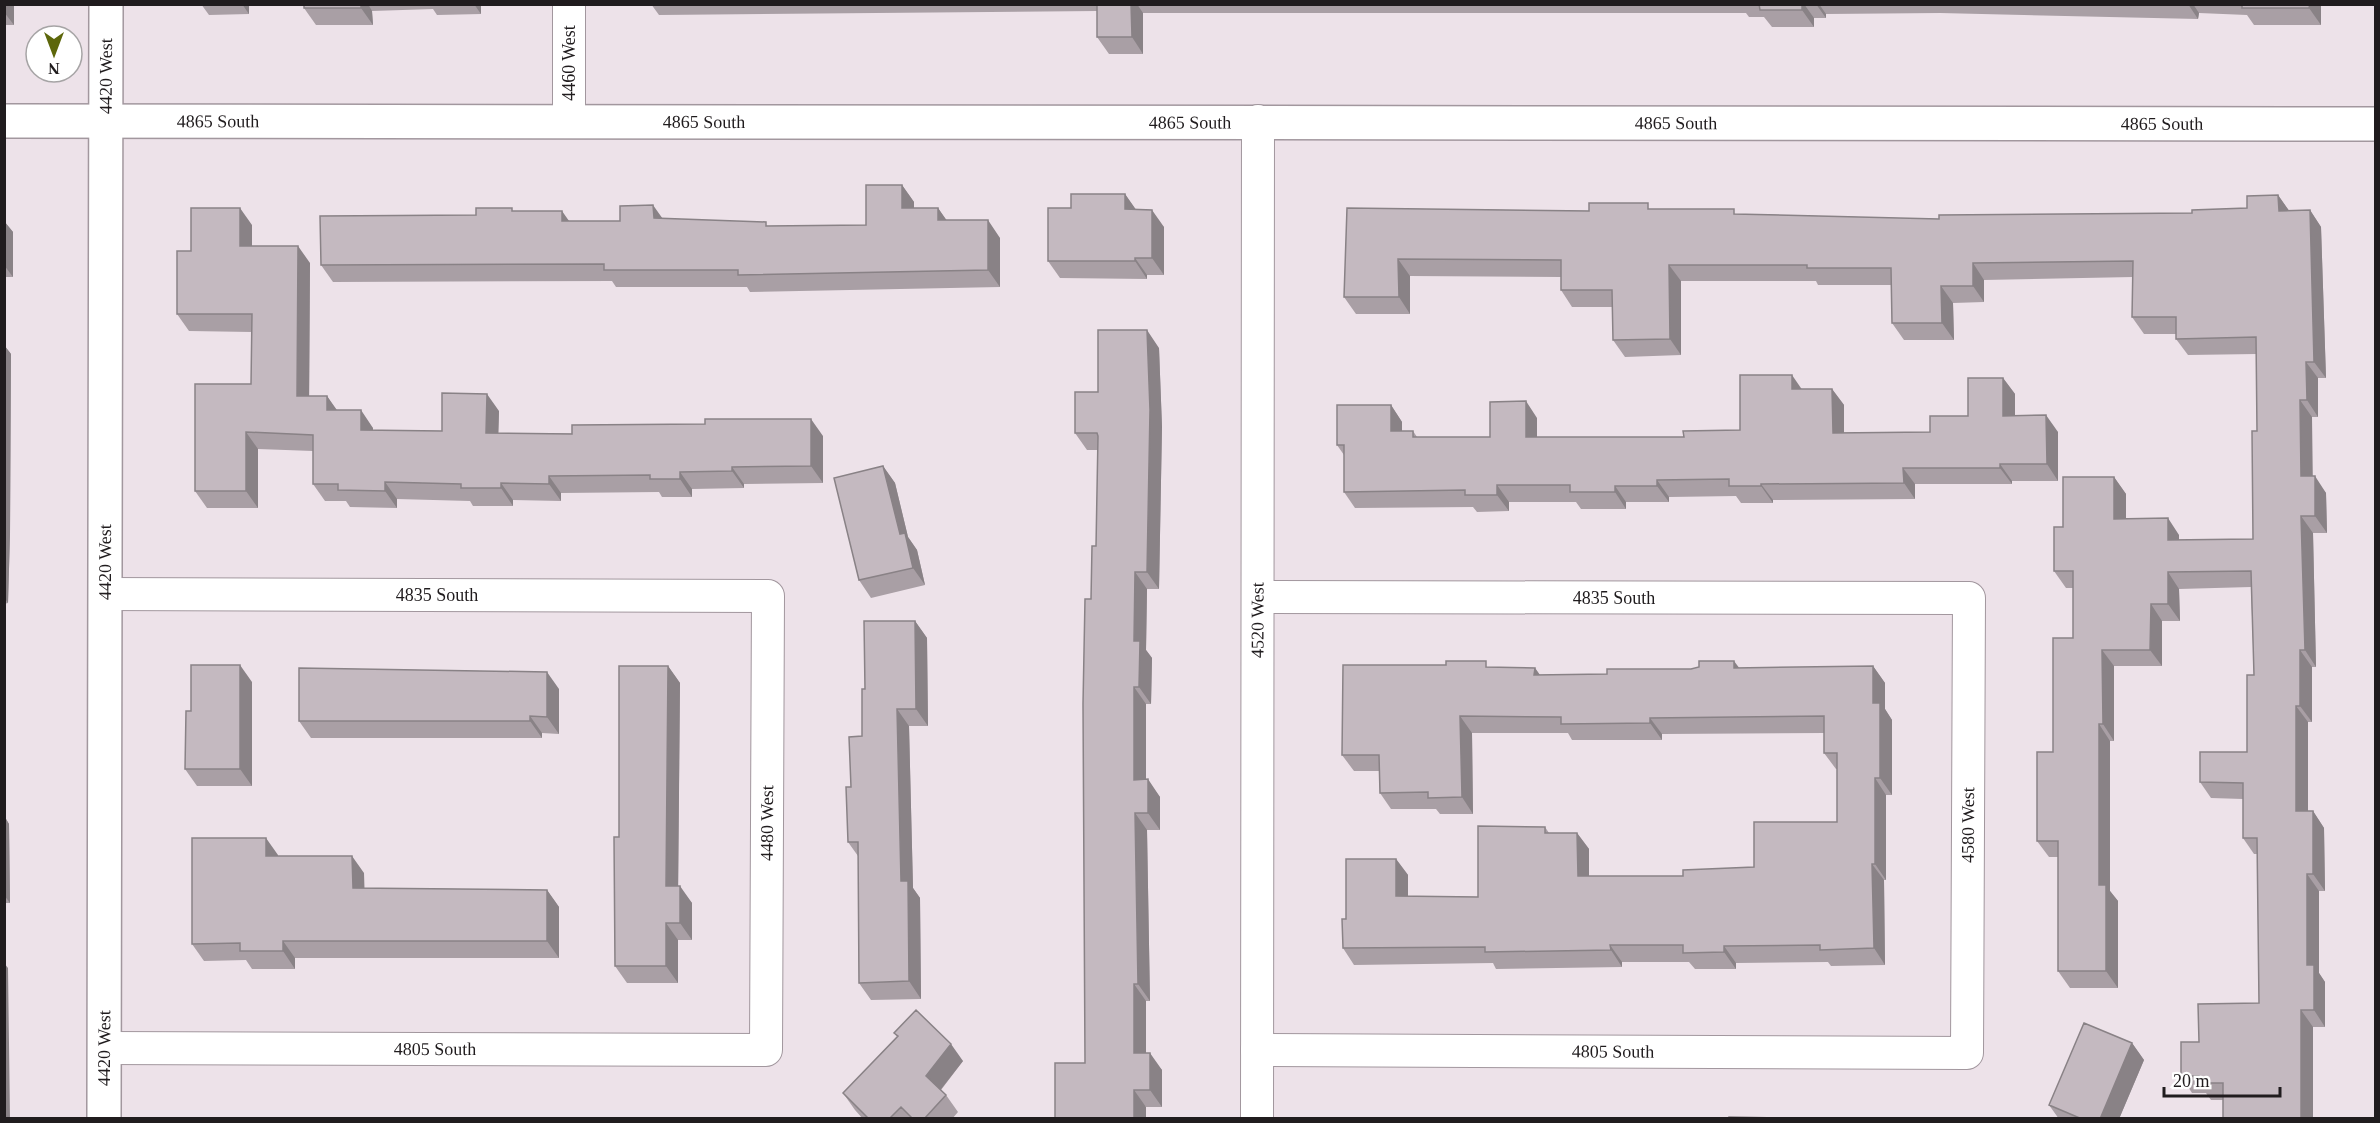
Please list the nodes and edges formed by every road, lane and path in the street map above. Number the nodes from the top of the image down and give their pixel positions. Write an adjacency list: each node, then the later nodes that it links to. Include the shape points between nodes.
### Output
1 (106, 4): 4 (street, 4420 West)
2 (569, 4): 5 (street, 4460 West)
3 (4, 121): 4 (street, 4865 South)
4 (106, 121): 5 (street, 4865 South); 8 (street, 4420 West)
5 (569, 121): 6 (street, 4865 South)
6 (1258, 121): 7 (street, 4865 South); 10 (street, 4520 West)
7 (2376, 124)
8 (105, 594): 9 (street, 4835 South); 12 (street, 4420 West)
9 (768, 596): 13 (street, 4480 West)
10 (1258, 597): 11 (street, 4835 South); 14 (street, 4520 West)
11 (1969, 598): 15 (street, 4580 West)
12 (105, 1048): 13 (street, 4805 South); 16 (street, 4420 West)
13 (766, 1050)
14 (1257, 1050): 15 (street, 4805 South); 17 (street, 4520 West)
15 (1967, 1053)
16 (104, 1119)
17 (1257, 1119)

